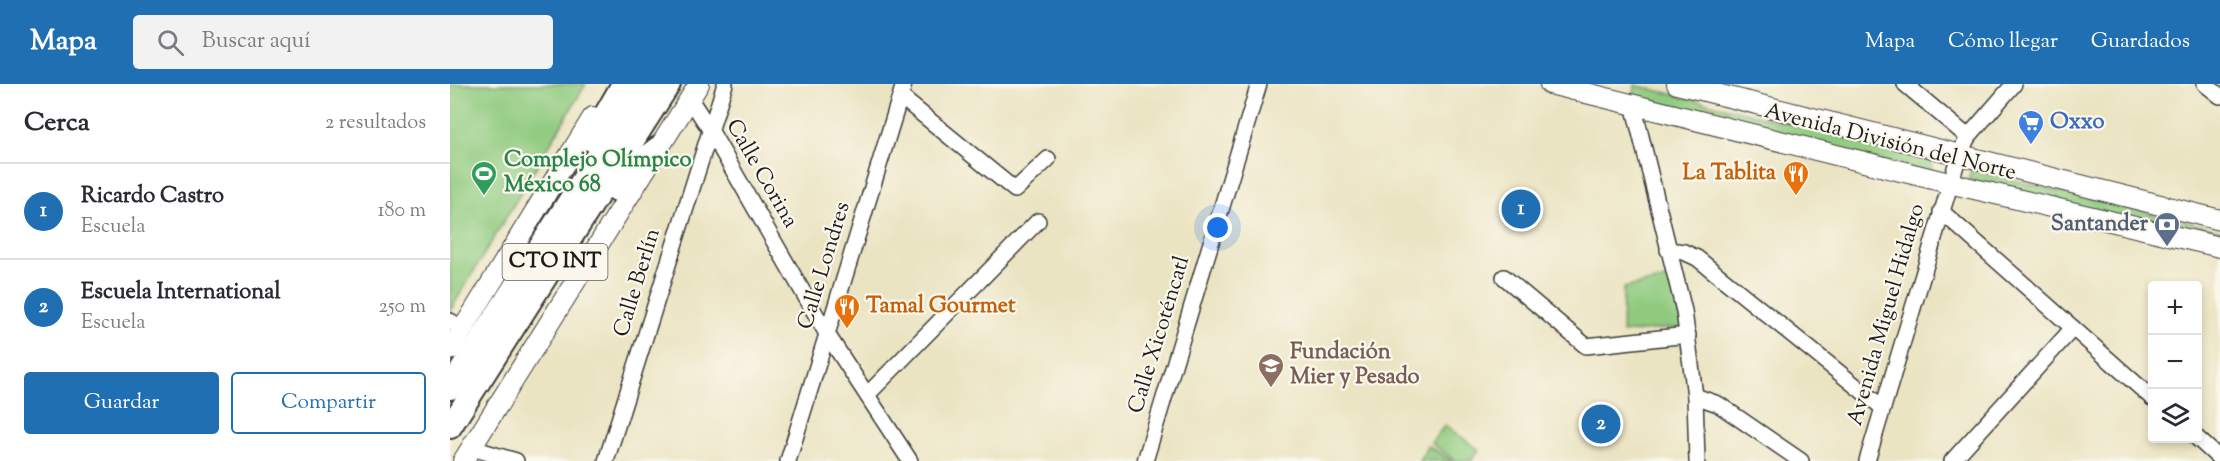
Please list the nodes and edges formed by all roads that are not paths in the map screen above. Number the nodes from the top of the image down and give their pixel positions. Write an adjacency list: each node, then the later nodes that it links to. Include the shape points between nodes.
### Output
1 (614, 84): 29 (main road, CTO INT)
2 (623, 84): 25 (highway, via 563,186)
3 (644, 84): 25 (highway, CTO INT)
4 (669, 84): 31 (highway, CTO INT)
5 (725, 84): 16 (street, Calle Berlín)
6 (1259, 84): 48 (street, Calle Xicoténcatl)
7 (1550, 84): 15 (main road, Avenida División del Norte)
8 (1677, 84): 19 (main road, Avenida División del Norte)
9 (1905, 84): 17 (street)
10 (2014, 84): 17 (street, Avenida Miguel Hidalgo)
11 (2205, 84): 14 (street)
12 (903, 90): 20 (street, via 1015,190); 32 (street, Calle Londres)
13 (695, 91): 16 (street, Calle Corina); 18 (main road, CTO INT)
14 (2220, 96)
15 (1633, 104): 21 (main road, Avenida División del Norte); 27 (street)
16 (709, 129): 32 (street, Calle Corina); 45 (street, Calle Berlín)
17 (1968, 137): 19 (street, Avenida Miguel Hidalgo)
18 (658, 148): 31 (highway, via 630,170 539,314); 42 (main road, CTO INT)
19 (1959, 155): 21 (street, Avenida Miguel Hidalgo); 23 (main road, Avenida División del Norte)
20 (1048, 159)
21 (1949, 183): 22 (street, Avenida Miguel Hidalgo); 26 (main road, Avenida División del Norte)
22 (1941, 211): 30 (street); 39 (street, Avenida Miguel Hidalgo)
23 (2220, 220)
24 (1038, 221): 36 (street)
25 (555, 222): 35 (highway, CTO INT)
26 (2220, 247)
27 (1668, 250): 33 (street); 39 (street, via 1697,258)
28 (1503, 277): 33 (street, via 1586,346)
29 (457, 325): 34 (main road, CTO INT)
30 (2073, 327): 37 (street); 52 (street)
31 (510, 333): 40 (highway, CTO INT)
32 (827, 334): 36 (street, Calle Corina); 46 (street, Calle Londres)
33 (1688, 335): 38 (street)
34 (450, 350)
35 (450, 388)
36 (872, 390): 47 (street, Calle Corina)
37 (2148, 394)
38 (1695, 396): 49 (street); 50 (street, via 1713,402)
39 (1883, 408): 51 (street, Avenida Miguel Hidalgo)
40 (450, 427)
41 (2202, 442): 43 (street)
42 (467, 454): 44 (street)
43 (2220, 459)
44 (516, 461)
45 (606, 461)
46 (788, 461)
47 (910, 461)
48 (1145, 461)
49 (1698, 461)
50 (1801, 461)
51 (1867, 461)
52 (1952, 461)

